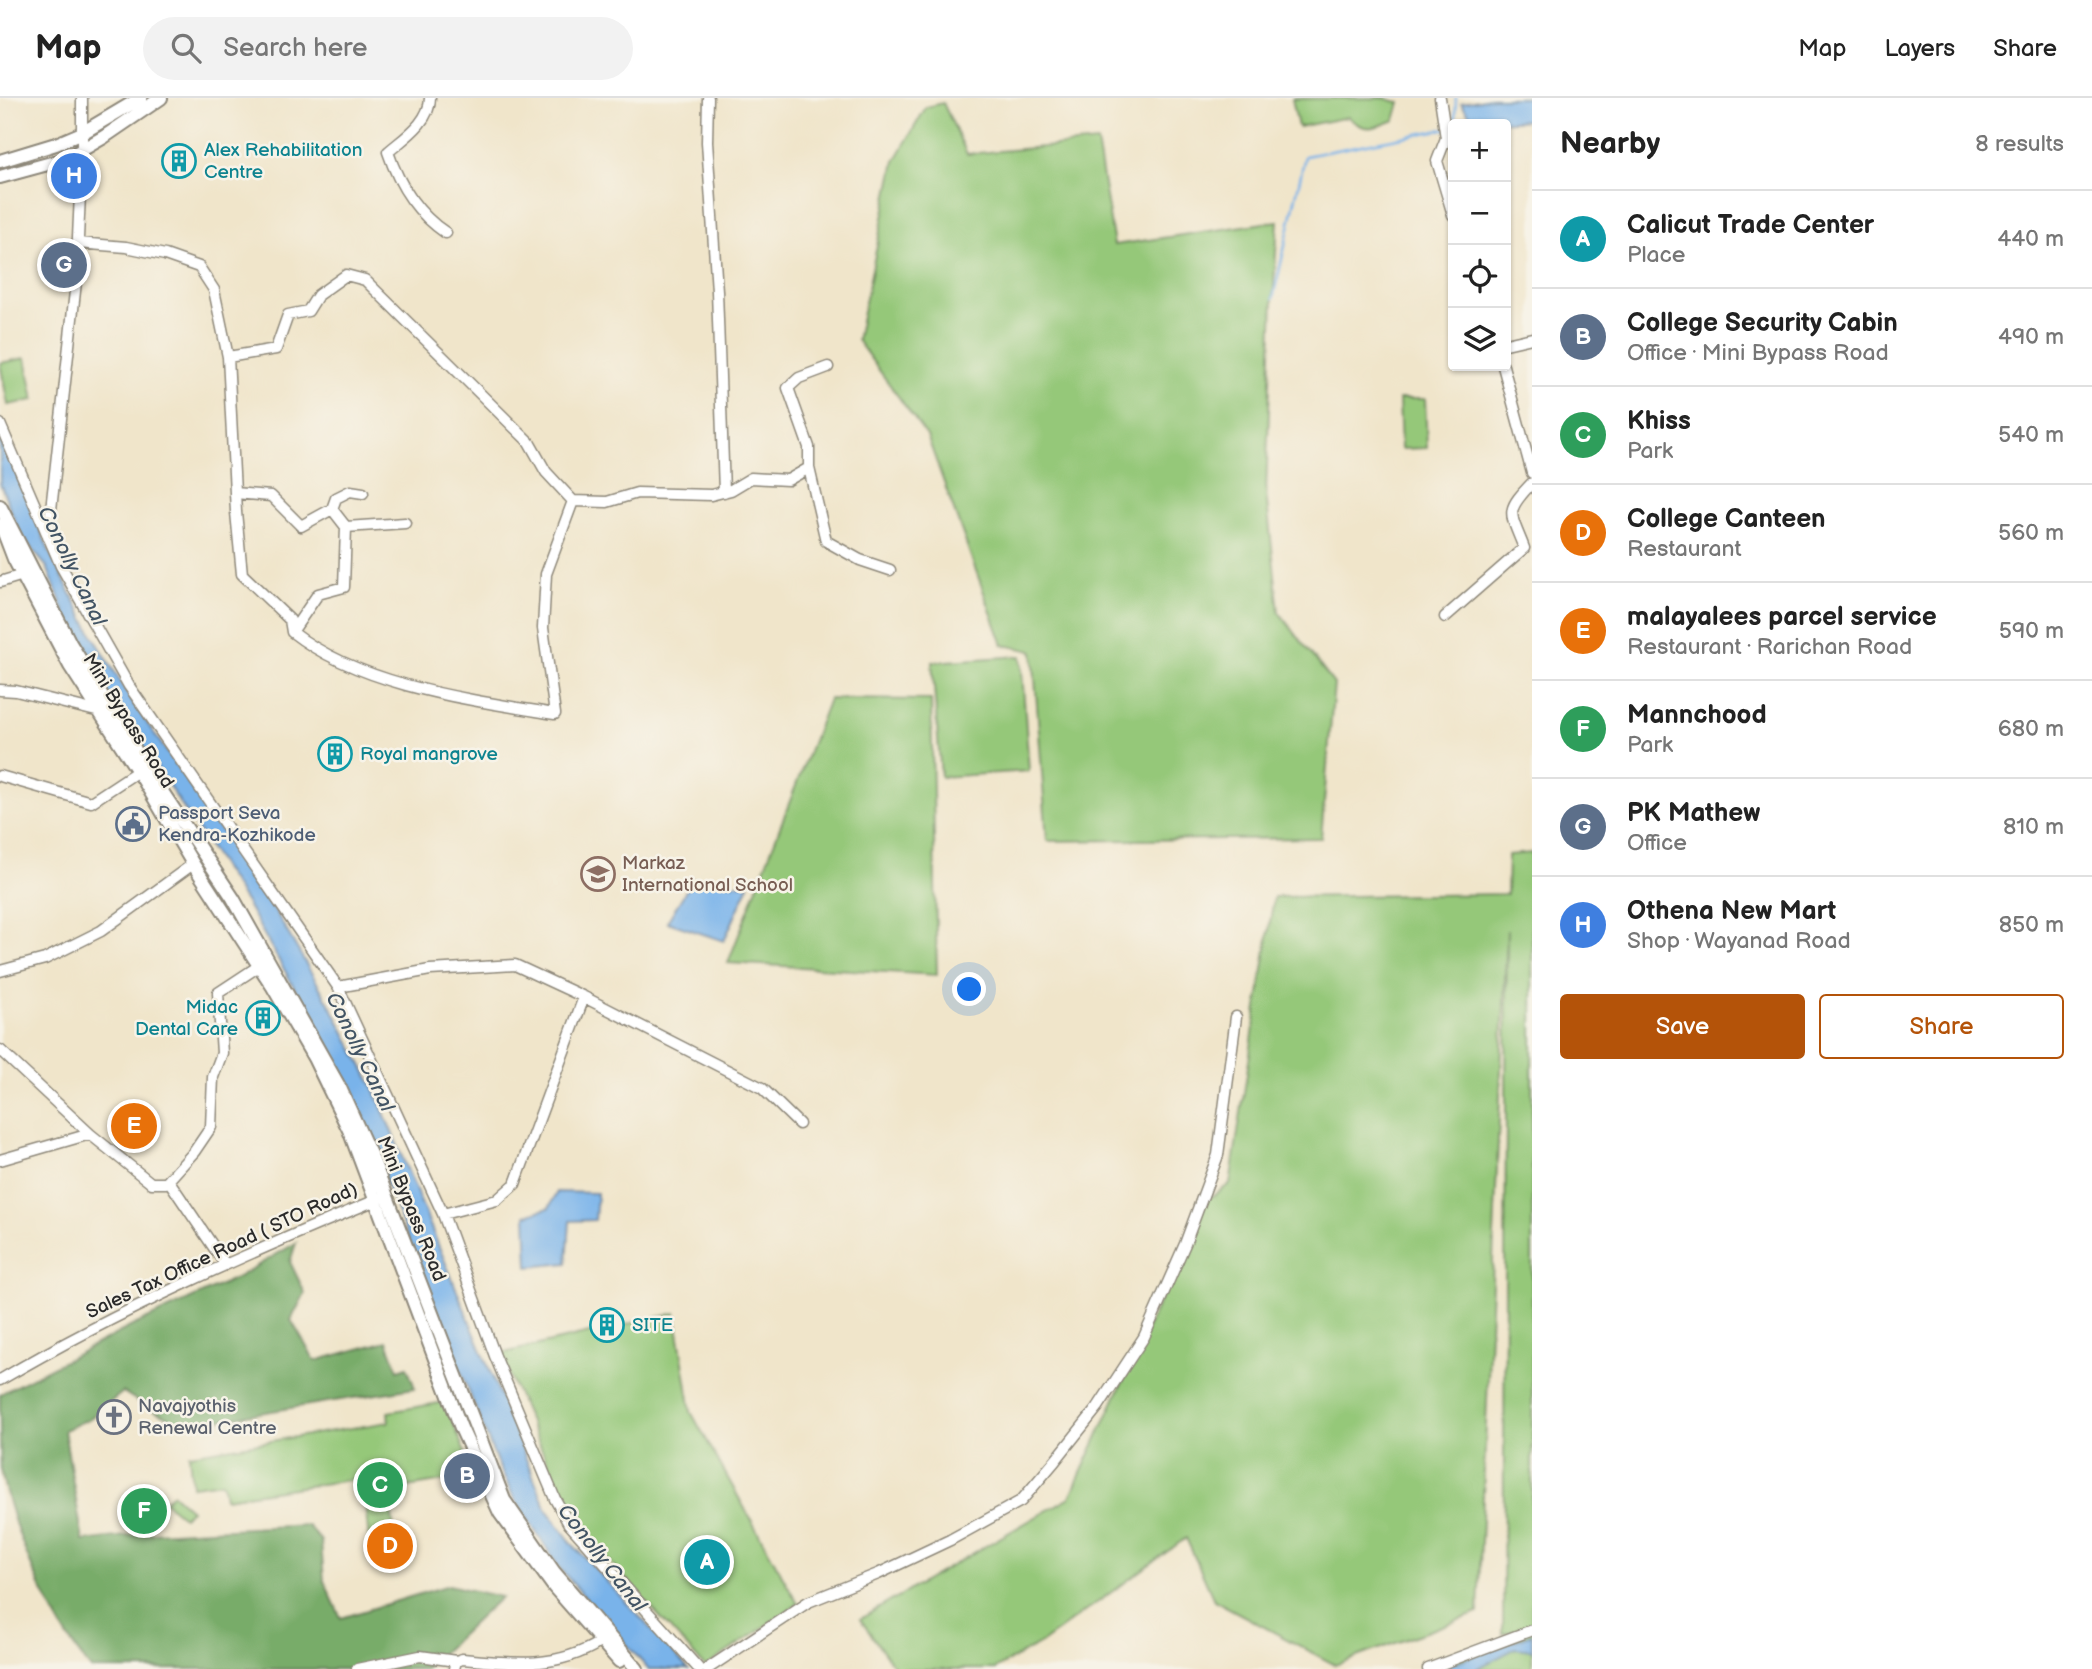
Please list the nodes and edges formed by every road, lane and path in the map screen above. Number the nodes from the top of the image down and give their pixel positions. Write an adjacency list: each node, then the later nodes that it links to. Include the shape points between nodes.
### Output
1 (82, 98): 7 (street)
2 (141, 98): 7 (main road)
3 (162, 98): 8 (main road)
4 (430, 98): 12 (street, via 417,126 388,152 415,206)
5 (708, 98): 23 (street)
6 (1440, 98): 11 (street, via 1446,138 1437,161)
7 (82, 133): 8 (street); 9 (main road)
8 (82, 150): 10 (main road, via 66,159); 13 (street)
9 (0, 161)
10 (0, 177)
11 (1448, 198)
12 (446, 233)
13 (78, 243): 16 (street, via 126,247 199,267 214,290); 32 (street)
14 (1532, 338): 15 (street)
15 (1511, 343)
16 (228, 357): 24 (street); 26 (street, via 276,349 288,314 308,311 317,295 346,275 365,280 529,442 546,472)
17 (828, 368): 20 (street, via 799,378 788,388 809,447)
18 (1504, 371): 21 (street)
19 (0, 424): 32 (street)
20 (809, 468): 23 (street, via 788,480 751,478); 33 (street, via 826,541 860,561)
21 (1532, 473)
22 (1532, 483): 36 (street, via 1512,506 1524,548)
23 (724, 492): 26 (street, via 637,493 607,502)
24 (235, 493): 28 (street, via 271,496 301,526); 37 (street, via 242,574 290,620)
25 (363, 493): 28 (street, via 351,491 336,498)
26 (573, 501): 37 (street, via 546,574 543,628 555,714 485,702 356,669)
27 (0, 506): 53 (main road, Mini Bypass Road, via 76,653 233,898 340,1088)
28 (332, 509): 31 (street)
29 (0, 522): 34 (main road, Mini Bypass Road)
30 (405, 523): 31 (street)
31 (346, 527): 37 (street, via 344,587 318,594)
32 (48, 538): 45 (street, via 129,686)
33 (890, 570)
34 (23, 575): 35 (street); 39 (main road, Mini Bypass Road, via 70,666)
35 (0, 582)
36 (1446, 617)
37 (292, 632)
38 (0, 690): 39 (street)
39 (100, 712): 40 (main road, Mini Bypass Road)
40 (138, 771): 41 (street, via 90,802); 42 (main road, Mini Bypass Road)
41 (0, 776)
42 (193, 864): 43 (main road, Mini Bypass Road); 44 (street, via 101,931 45,959)
43 (259, 966): 52 (street, via 218,993 222,1053 213,1077 211,1127); 53 (main road, Mini Bypass Road, via 320,1070)
44 (0, 971)
45 (338, 987): 46 (street, via 430,970 515,965); 54 (street)
46 (584, 997): 49 (street, via 762,1088); 54 (street, via 515,1184 497,1200)
47 (1236, 1017): 64 (street, via 1218,1155 1185,1244 1144,1337 1055,1461 1021,1501 950,1541 808,1602)
48 (0, 1050): 50 (street)
49 (799, 1124)
50 (90, 1134): 51 (street); 52 (street, via 151,1183)
51 (0, 1160)
52 (169, 1181): 55 (street)
53 (381, 1198): 55 (street, Sales Tax Office Road ( STO Road)); 58 (main road, Mini Bypass Road, via 461,1428 500,1513); 62 (main road, Mini Bypass Road, via 504,1500 554,1572)
54 (443, 1214): 63 (street, via 495,1356 569,1524)
55 (225, 1264): 56 (street, Sales Tax Office Road ( STO Road), via 99,1325)
56 (0, 1380)
57 (1532, 1630): 65 (street)
58 (600, 1642): 59 (street, via 584,1655 560,1664 462,1659); 61 (main road, Mini Bypass Road)
59 (455, 1665): 60 (street, via 420,1656)
60 (357, 1669)
61 (626, 1669)
62 (637, 1669)
63 (699, 1669)
64 (707, 1669)
65 (1428, 1669)

